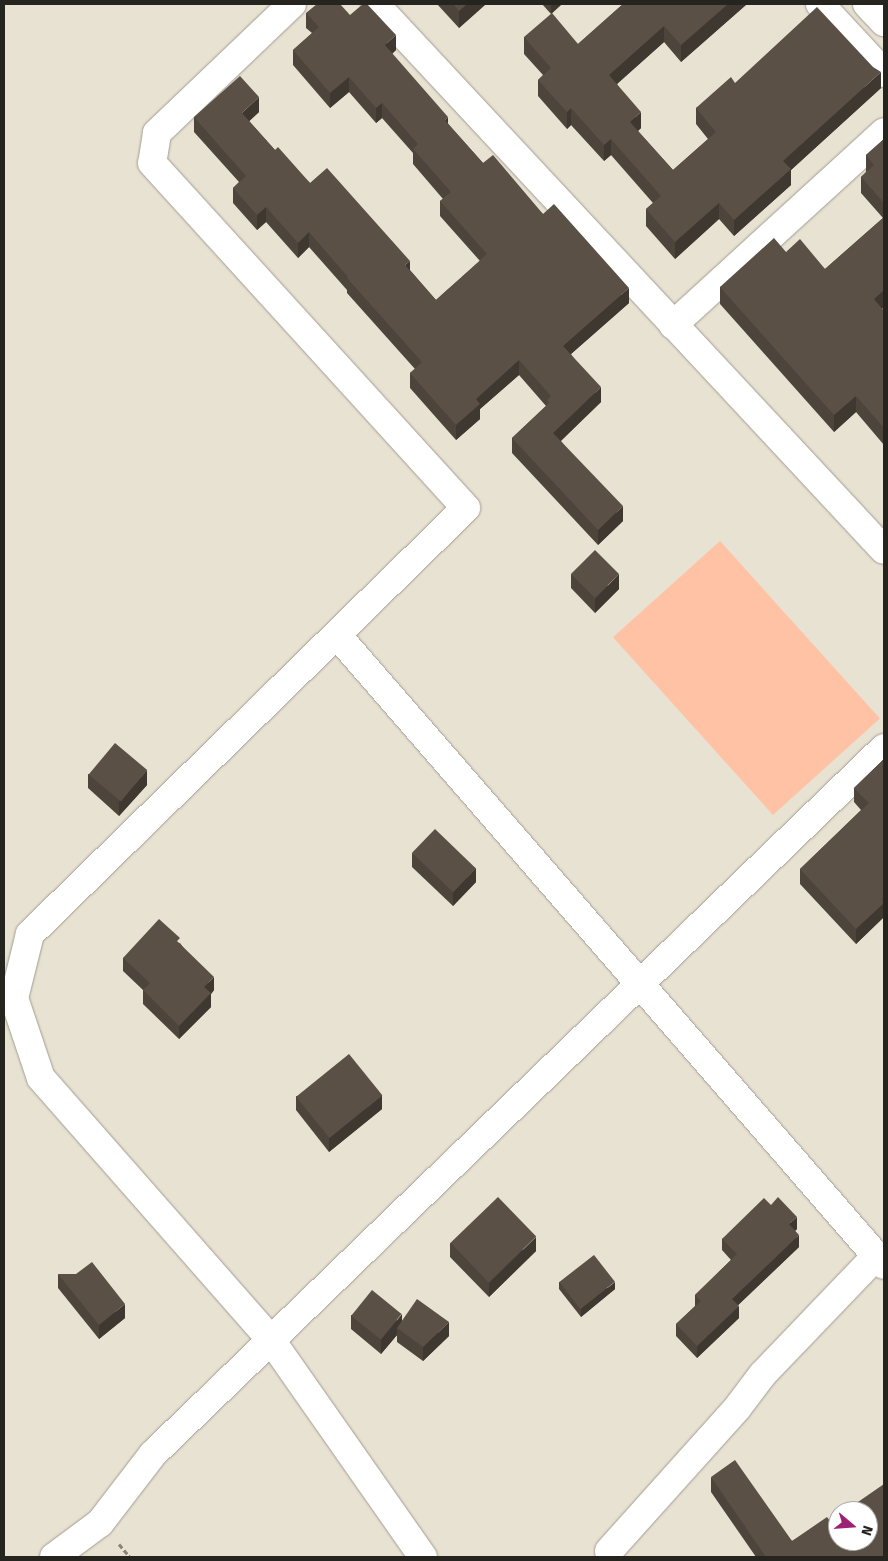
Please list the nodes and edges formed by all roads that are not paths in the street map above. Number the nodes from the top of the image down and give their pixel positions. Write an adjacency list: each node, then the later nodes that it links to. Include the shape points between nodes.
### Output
1 (292, 4): 10 (street, via 157,134 152,163 466,508)
2 (375, 4): 8 (street)
3 (820, 4): 6 (street)
4 (867, 4): 5 (street)
5 (884, 22)
6 (884, 73)
7 (884, 132): 8 (street)
8 (672, 325): 9 (street)
9 (884, 550)
10 (337, 635): 12 (street); 14 (street, via 30,934 14,998 41,1078)
11 (884, 748): 12 (street)
12 (640, 984): 13 (street); 14 (street)
13 (880, 1260): 15 (street, via 763,1374 738,1407)
14 (270, 1340): 16 (street, via 153,1454 100,1523); 17 (street)
15 (609, 1551)
16 (54, 1557)
17 (423, 1557)

